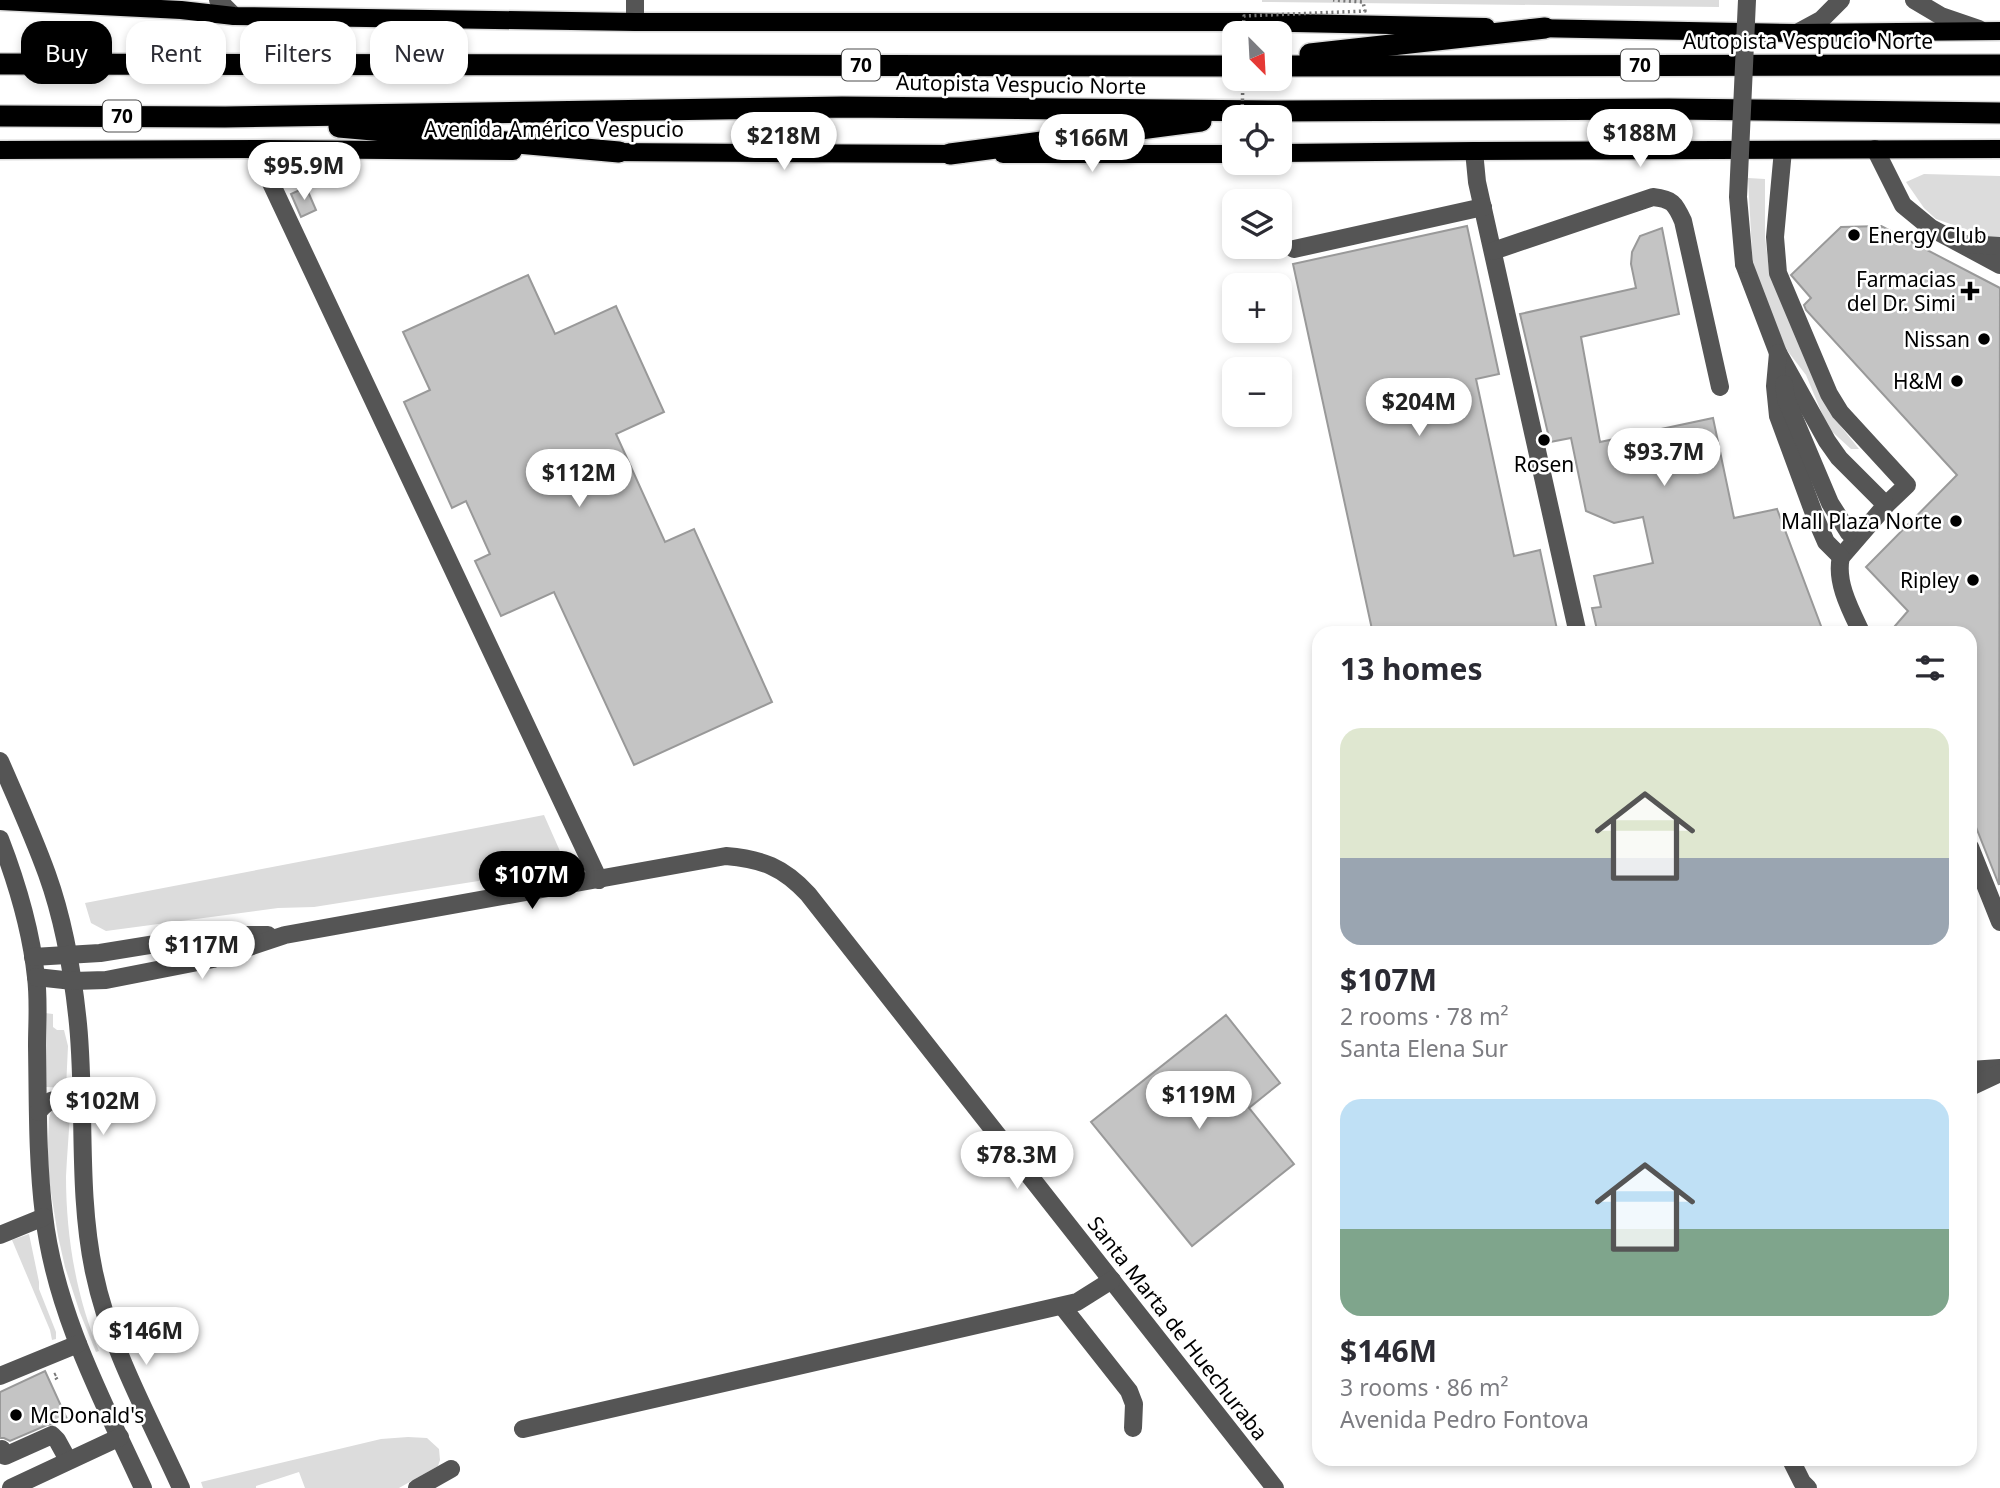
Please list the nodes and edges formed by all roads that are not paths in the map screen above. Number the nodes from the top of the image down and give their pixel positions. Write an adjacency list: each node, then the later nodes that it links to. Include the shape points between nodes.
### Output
1 (218, 0): 8 (street)
2 (635, 0): 9 (street)
3 (1747, 0): 40 (street, bridge, via 1738,197 1744,264)
4 (1841, 0): 12 (street, via 1821,20)
5 (1914, 0): 11 (street, via 1959,23)
6 (0, 1): 7 (main road)
7 (183, 5): 8 (main road)
8 (234, 16): 9 (main road)
9 (635, 22): 10 (main road, via 1250,22)
10 (1545, 28): 12 (main road); 13 (highway)
11 (1998, 31): 12 (main road)
12 (1797, 33)
13 (1292, 57)
14 (0, 64): 15 (highway, Autopista Vespucio Norte / 70)
15 (1222, 65)
16 (2000, 65): 17 (highway, Autopista Vespucio Norte / 70)
17 (1292, 66)
18 (1222, 110): 22 (highway, Autopista Vespucio Norte / 70, via 842,107)
19 (1292, 111): 20 (highway, Autopista Vespucio Norte / 70)
20 (2000, 113)
21 (0, 116): 22 (highway, Autopista Vespucio Norte / 70)
22 (225, 117): 30 (highway)
23 (1222, 118): 32 (highway)
24 (255, 149): 27 (main road, Avenida Américo Vespucio); 30 (main road, Avenida Américo Vespucio); 50 (street)
25 (1875, 149): 26 (main road); 29 (main road); 35 (street, via 1903,205)
26 (2000, 149)
27 (0, 150)
28 (1474, 150): 29 (main road); 31 (main road); 34 (street)
29 (1783, 150): 42 (street, via 1775,237 1778,273 1829,394 1907,485)
30 (619, 152): 32 (main road, Avenida Américo Vespucio)
31 (1292, 153)
32 (950, 154): 33 (main road, Avenida Américo Vespucio)
33 (1222, 154)
34 (1483, 207): 37 (street); 38 (street)
35 (1960, 244): 36 (street); 39 (street)
36 (2000, 246)
37 (1294, 250)
38 (1493, 251): 41 (street, via 1653,197 1667,199 1677,206 1683,221); 45 (street)
39 (2000, 265)
40 (1778, 353): 42 (street, via 1839,458); 43 (street, via 1786,400 1830,503); 44 (street, via 1778,416 1818,525)
41 (1720, 387)
42 (1886, 505): 44 (street)
43 (1849, 533)
44 (1841, 557): 46 (street, via 1842,586)
45 (1576, 626)
46 (1858, 626)
47 (0, 761): 53 (street, via 47,874)
48 (0, 839): 54 (street)
49 (1977, 864): 51 (street)
50 (599, 880): 52 (street); 64 (street, Santa Marta de Huechuraba, via 726,856 782,870 807,894)
51 (2000, 922)
52 (285, 935): 53 (street, via 211,936); 56 (street, via 213,959)
53 (68, 955): 54 (street); 56 (street)
54 (33, 957): 55 (street)
55 (36, 977): 56 (street); 60 (street)
56 (73, 981): 61 (street)
57 (1977, 1070): 58 (street)
58 (2000, 1071): 59 (street)
59 (1977, 1083)
60 (38, 1112): 61 (street, via 49,1101 61,1098); 62 (street)
61 (83, 1115): 78 (street, via 86,1222 100,1296 119,1352)
62 (44, 1217): 63 (street); 66 (street, via 56,1276)
63 (0, 1235)
64 (1112, 1280): 65 (street); 80 (street, Santa Marta de Huechuraba)
65 (1062, 1306): 68 (street, via 1129,1391); 69 (street)
66 (78, 1344): 67 (street); 70 (street)
67 (0, 1376)
68 (1133, 1428)
69 (523, 1429)
70 (120, 1437): 72 (street); 77 (street)
71 (2, 1449): 72 (street, via 5,1456 52,1435)
72 (68, 1460): 76 (street)
73 (1794, 1466): 75 (street)
74 (451, 1469): 79 (street)
75 (1804, 1486)
76 (11, 1488)
77 (143, 1488)
78 (181, 1488)
79 (417, 1488)
80 (1275, 1488)

